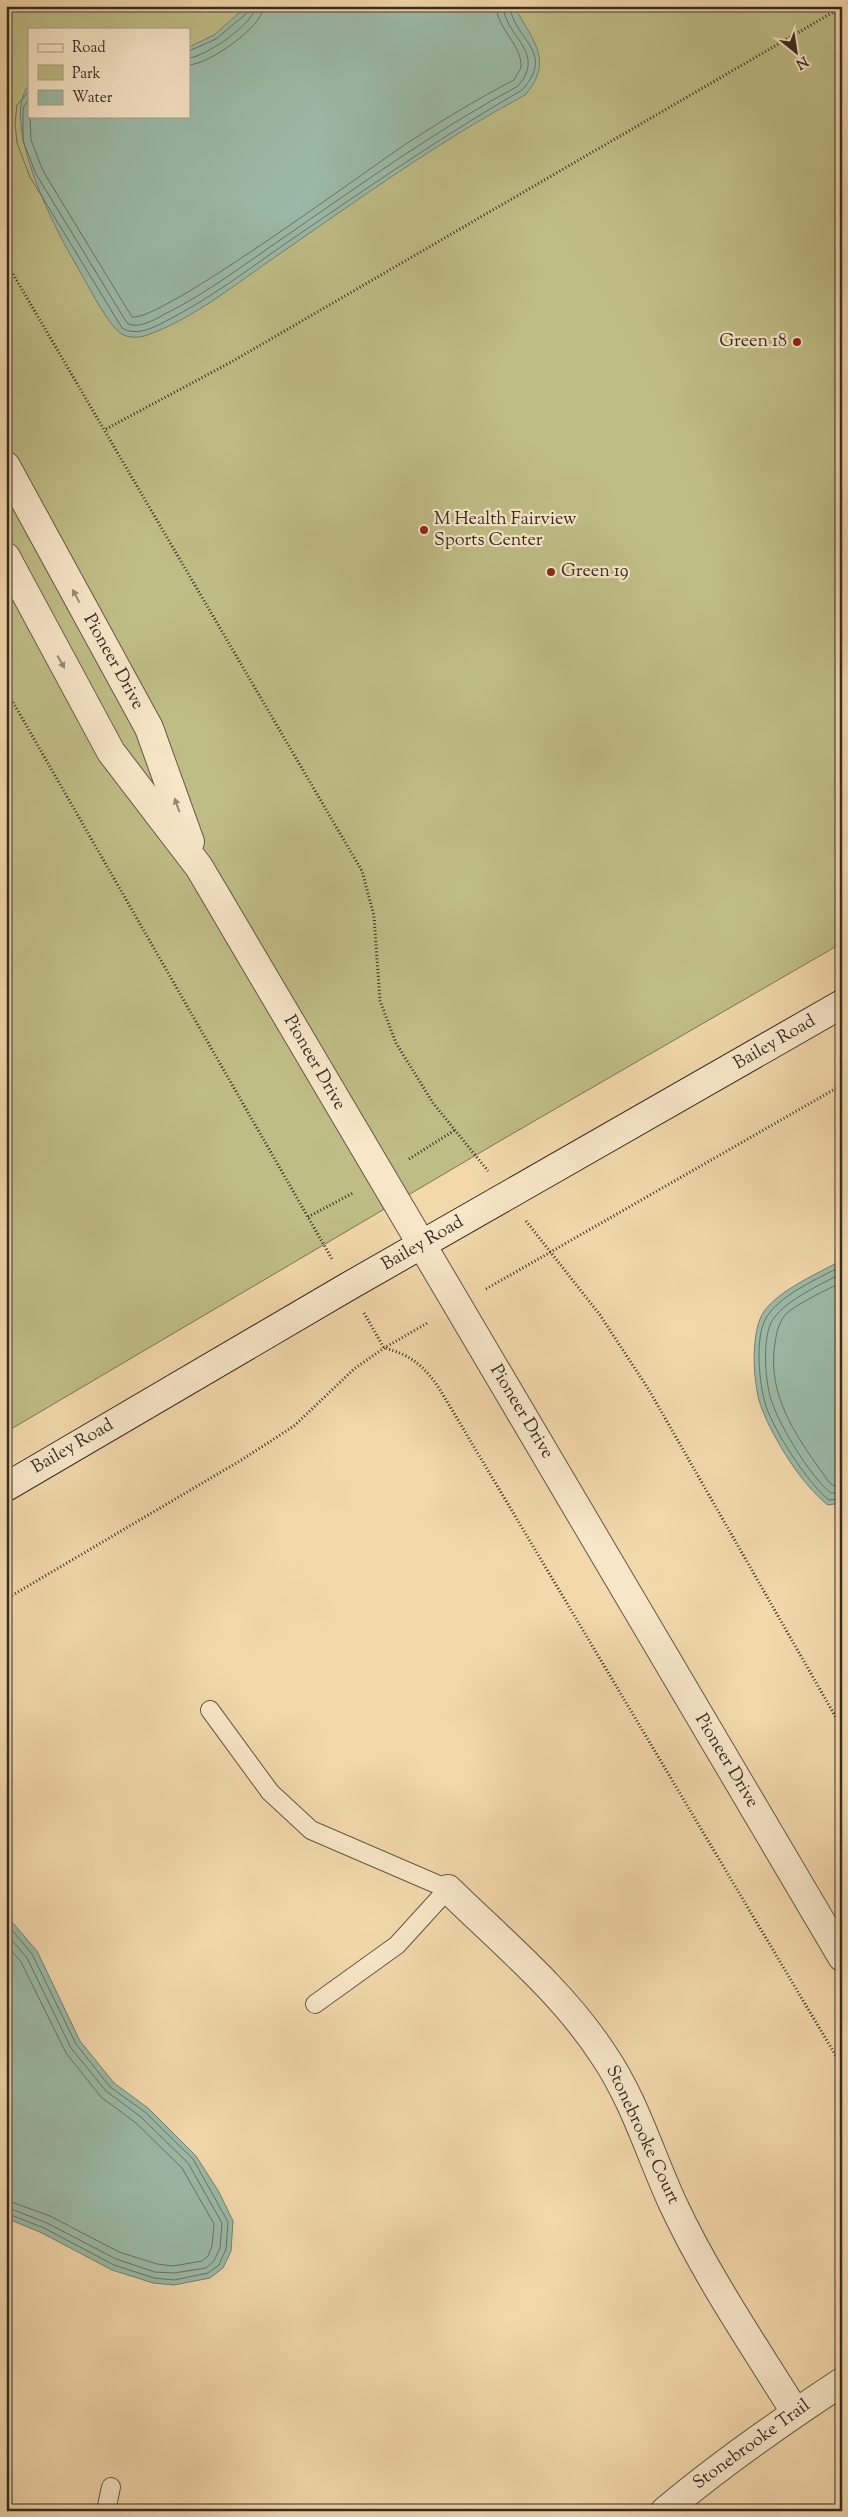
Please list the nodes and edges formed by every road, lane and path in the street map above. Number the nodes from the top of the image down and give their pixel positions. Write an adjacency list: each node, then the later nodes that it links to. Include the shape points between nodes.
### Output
1 (842, 7): 3 (path, via 233,361)
2 (6, 262): 3 (path)
3 (106, 429): 10 (path, via 362,871 374,916 380,1001 396,1043 432,1102)
4 (6, 466): 7 (street, Pioneer Drive, one-way to 4, via 149,728)
5 (6, 557): 7 (street, Pioneer Drive, one-way to 7, via 111,752)
6 (6, 690): 11 (path)
7 (199, 867): 12 (street, Pioneer Drive)
8 (842, 1004): 12 (street, Bailey Road)
9 (842, 1085): 16 (path, via 550,1253 600,1315 649,1390)
10 (455, 1130)
11 (308, 1218)
12 (422, 1245): 13 (street, Bailey Road); 18 (street, Pioneer Drive)
13 (6, 1486)
14 (6, 1599): 20 (path, via 243,1460 286,1431 354,1369 384,1348 413,1358 426,1369 439,1388)
15 (210, 1710): 17 (lane, via 270,1792 311,1830)
16 (842, 1728)
17 (448, 1889): 19 (lane, via 397,1945); 22 (street, Stonebrooke Court, via 568,2007 604,2054 628,2098 702,2263)
18 (842, 1957)
19 (315, 2004)
20 (842, 2066)
21 (842, 2382): 22 (street, Stonebrooke Trail)
22 (795, 2412): 25 (street, Stonebrooke Trail)
23 (111, 2487): 24 (lane)
24 (106, 2511)
25 (665, 2511)

